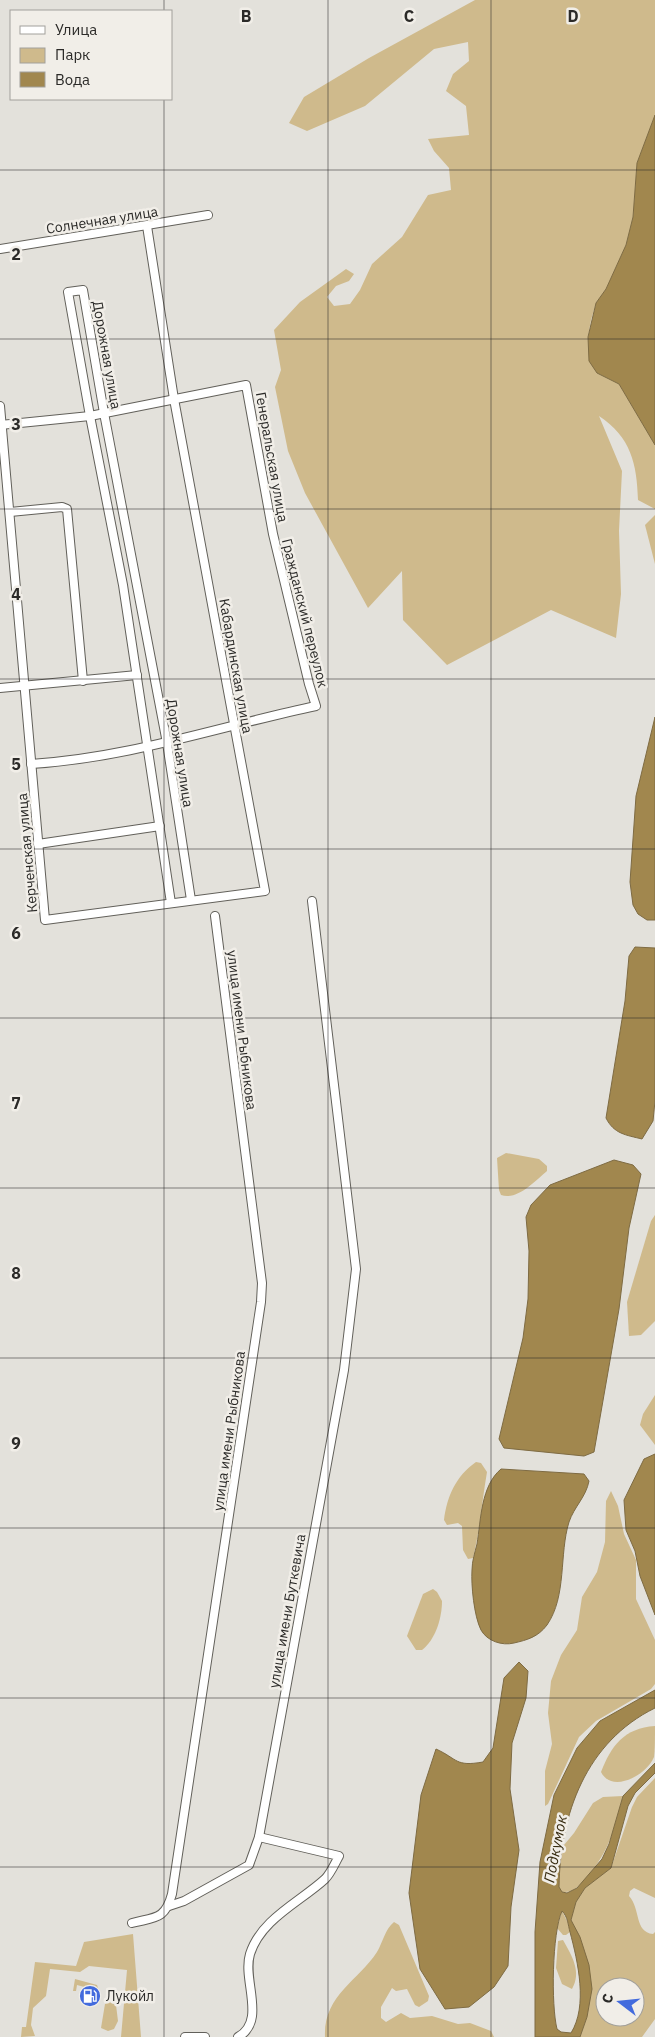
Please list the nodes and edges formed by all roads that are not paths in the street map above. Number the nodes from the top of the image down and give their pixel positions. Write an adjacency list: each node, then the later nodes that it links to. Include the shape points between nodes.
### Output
1 (208, 216): 2 (street, Солнечная улица)
2 (147, 226): 3 (street, Солнечная улица); 4 (street, Кабардинская улица)
3 (0, 249)
4 (174, 399): 6 (street); 10 (street, Генеральская улица, via 246,385); 15 (street, Кабардинская улица)
5 (0, 406): 8 (street, Керченская улица)
6 (104, 413): 7 (street); 7 (street, Дорожная улица, via 83,290 68,292); 16 (street, Дорожная улица)
7 (90, 416): 8 (street); 11 (street, Дорожная улица)
8 (1, 425): 9 (street, Керченская улица)
9 (10, 512): 12 (street, via 67,509); 13 (street, Керченская улица)
10 (273, 534): 15 (street, Гражданский переулок, via 316,706)
11 (137, 675): 12 (street); 17 (street, Дорожная улица)
12 (83, 681): 13 (street)
13 (25, 685): 14 (street); 18 (street, Керченская улица)
14 (0, 688)
15 (234, 726): 16 (street, Гражданский переулок); 21 (street, Кабардинская улица, via 265,891)
16 (167, 743): 17 (street, Гражданский переулок); 21 (street, Дорожная улица)
17 (147, 748): 18 (street, Гражданский переулок, via 69,762); 19 (street, Дорожная улица)
18 (31, 764): 20 (street, Керченская улица)
19 (160, 826): 20 (street); 23 (street, Дорожная улица)
20 (38, 844): 25 (street, Керченская улица)
21 (191, 900): 23 (street, Кабардинская улица)
22 (312, 901): 26 (street, улица имени Буткевича, via 356,1270 344,1370)
23 (171, 903): 25 (street, Кабардинская улица)
24 (215, 916): 27 (street, улица имени Рыбникова, via 262,1283)
25 (45, 920)
26 (259, 1837): 27 (street, улица имени Буткевича, via 249,1865); 31 (street, via 339,1856 327,1878 268,1924 256,1941 248,1970 253,2021)
27 (169, 1906): 28 (street, via 162,1916)
28 (132, 1923)
29 (185, 2037): 30 (street)
30 (205, 2037)
31 (238, 2037)

